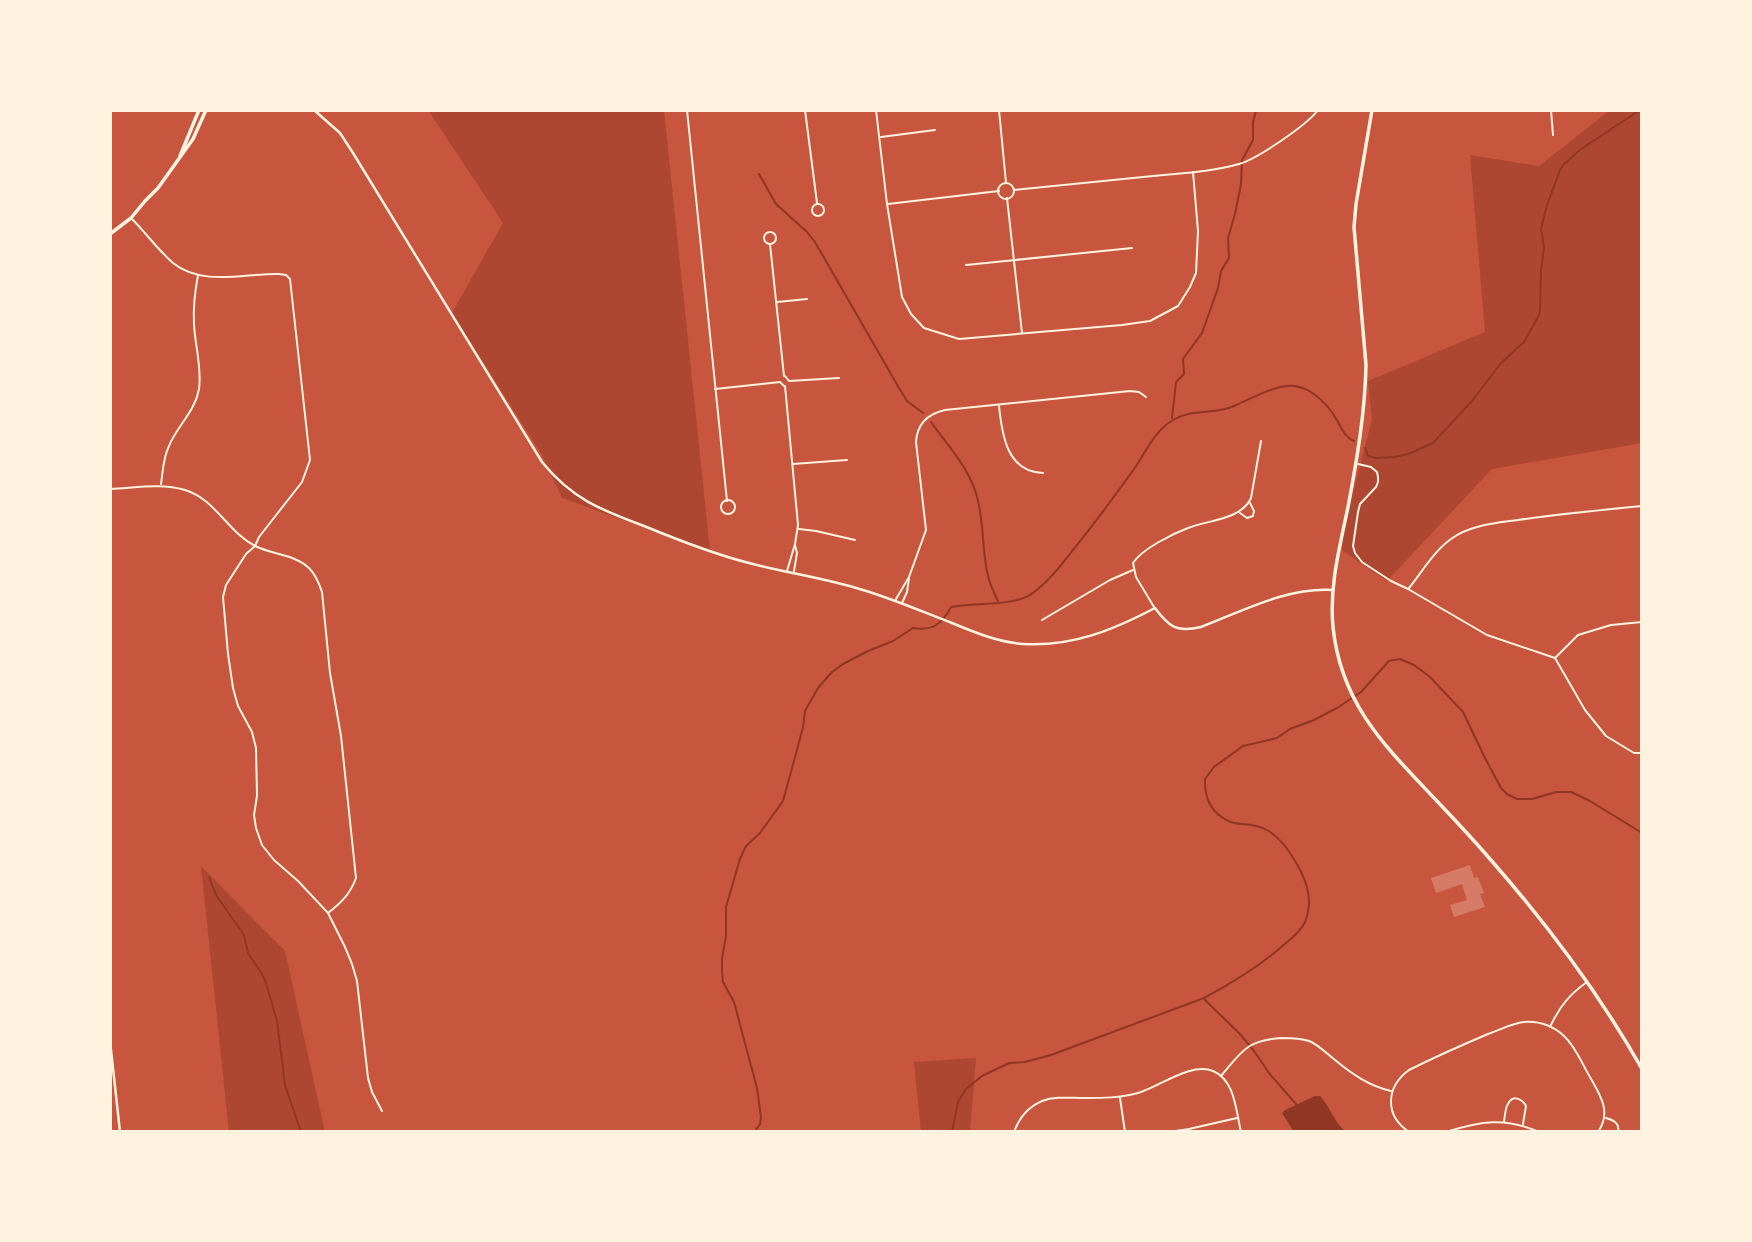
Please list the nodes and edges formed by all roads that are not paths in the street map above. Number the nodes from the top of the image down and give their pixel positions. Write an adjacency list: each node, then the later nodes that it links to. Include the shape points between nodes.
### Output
1 (199, 110): 14 (main road)
2 (206, 110): 14 (main road)
3 (314, 110): 56 (street, via 353,153 552,474 581,499 630,521 708,551)
4 (687, 110): 37 (street)
5 (805, 110): 20 (street)
6 (876, 110): 13 (street)
7 (999, 110): 16 (street)
8 (1318, 110): 15 (street, via 1255,157)
9 (1372, 110): 43 (main road, via 1354,227 1366,365)
10 (1551, 110): 12 (street)
11 (935, 130): 13 (street)
12 (1553, 135)
13 (880, 137): 21 (street)
14 (180, 156): 22 (main road)
15 (1193, 172): 17 (street); 31 (street, via 1196,273 1178,306 1150,321)
16 (1006, 183): 17 (street); 18 (street)
17 (1014, 190): 19 (street)
18 (999, 191): 19 (street); 21 (street)
19 (1007, 198): 26 (street)
20 (817, 203)
21 (887, 204): 31 (street, via 902,297 924,328 959,339)
22 (131, 218): 23 (main road); 28 (street, via 173,262)
23 (110, 234)
24 (770, 244): 30 (street)
25 (1132, 248): 26 (street)
26 (1013, 261): 27 (street); 31 (street)
27 (966, 265)
28 (198, 274): 45 (street, via 194,324 198,392 190,414 169,445); 54 (street, via 279,274 286,275 292,287 310,460 302,482)
29 (807, 299): 30 (street)
30 (776, 302): 32 (street)
31 (1022, 334)
32 (784, 376): 34 (street); 35 (street)
33 (839, 378): 34 (street)
34 (789, 381): 36 (street)
35 (779, 382): 36 (street); 37 (street)
36 (785, 386): 42 (street)
37 (715, 388): 47 (street)
38 (1146, 397): 39 (street, via 1130,391)
39 (999, 404): 44 (street, via 1003,437 1016,461 1029,471); 58 (street, via 940,411 918,429 926,527)
40 (1261, 440): 48 (street)
41 (847, 460): 42 (street)
42 (793, 464): 51 (street)
43 (1356, 464): 59 (street, via 1371,467 1378,482 1360,504 1355,553 1362,562); 60 (main road)
44 (1044, 473)
45 (161, 485): 46 (street); 54 (street, via 206,500)
46 (110, 489)
47 (727, 501)
48 (1249, 502): 50 (street); 50 (street, via 1253,516)
49 (1642, 506): 59 (street, via 1470,529 1452,538)
50 (1238, 512): 55 (street, via 1185,528 1142,553 1133,563)
51 (798, 529): 52 (street); 53 (street)
52 (855, 540)
53 (795, 544): 56 (street); 57 (street)
54 (255, 546): 68 (street, via 226,585 223,597 233,688 256,748 254,816 262,845); 68 (street, via 299,560 318,579 322,592 356,878 343,902)
55 (1134, 569): 63 (street); 64 (street)
56 (787, 571): 57 (street)
57 (794, 572): 61 (street)
58 (909, 577): 61 (street); 62 (street)
59 (1408, 589): 66 (street, via 1487,635)
60 (1333, 590): 63 (street, via 1284,596 1189,630 1174,627); 69 (main road, via 1339,660 1364,719 1490,859)
61 (895, 601): 62 (street)
62 (902, 604): 63 (street, via 999,640 1025,644 1084,638)
63 (1155, 608)
64 (1042, 620)
65 (1642, 622): 66 (street, via 1578,635)
66 (1555, 658): 67 (street, via 1606,736)
67 (1642, 753)
68 (328, 913): 78 (street, via 354,972 368,1078)
69 (1588, 981): 70 (street, via 1565,999); 74 (main road)
70 (1550, 1027): 76 (street, via 1531,1022 1512,1025 1409,1070); 79 (street, via 1573,1048 1602,1098)
71 (110, 1041): 72 (street)
72 (111, 1057): 73 (street)
73 (111, 1064): 83 (street)
74 (1642, 1069)
75 (1221, 1076): 76 (street, via 1255,1042 1297,1038 1313,1043 1362,1080); 77 (street, via 1196,1069); 80 (street, via 1231,1090)
76 (1392, 1091): 88 (street, via 1395,1117)
77 (1120, 1096): 84 (street, via 1042,1101 1024,1114); 85 (street)
78 (382, 1111)
79 (1605, 1117): 91 (street); 92 (street, via 1616,1123)
80 (1238, 1118): 86 (street); 87 (street)
81 (1504, 1122): 82 (street); 82 (street, via 1508,1102 1518,1098 1526,1106); 89 (street)
82 (1522, 1125): 90 (street)
83 (120, 1132)
84 (1014, 1132)
85 (1125, 1132)
86 (1169, 1132)
87 (1241, 1132)
88 (1409, 1132)
89 (1446, 1132)
90 (1539, 1132)
91 (1598, 1132)
92 (1618, 1132)

